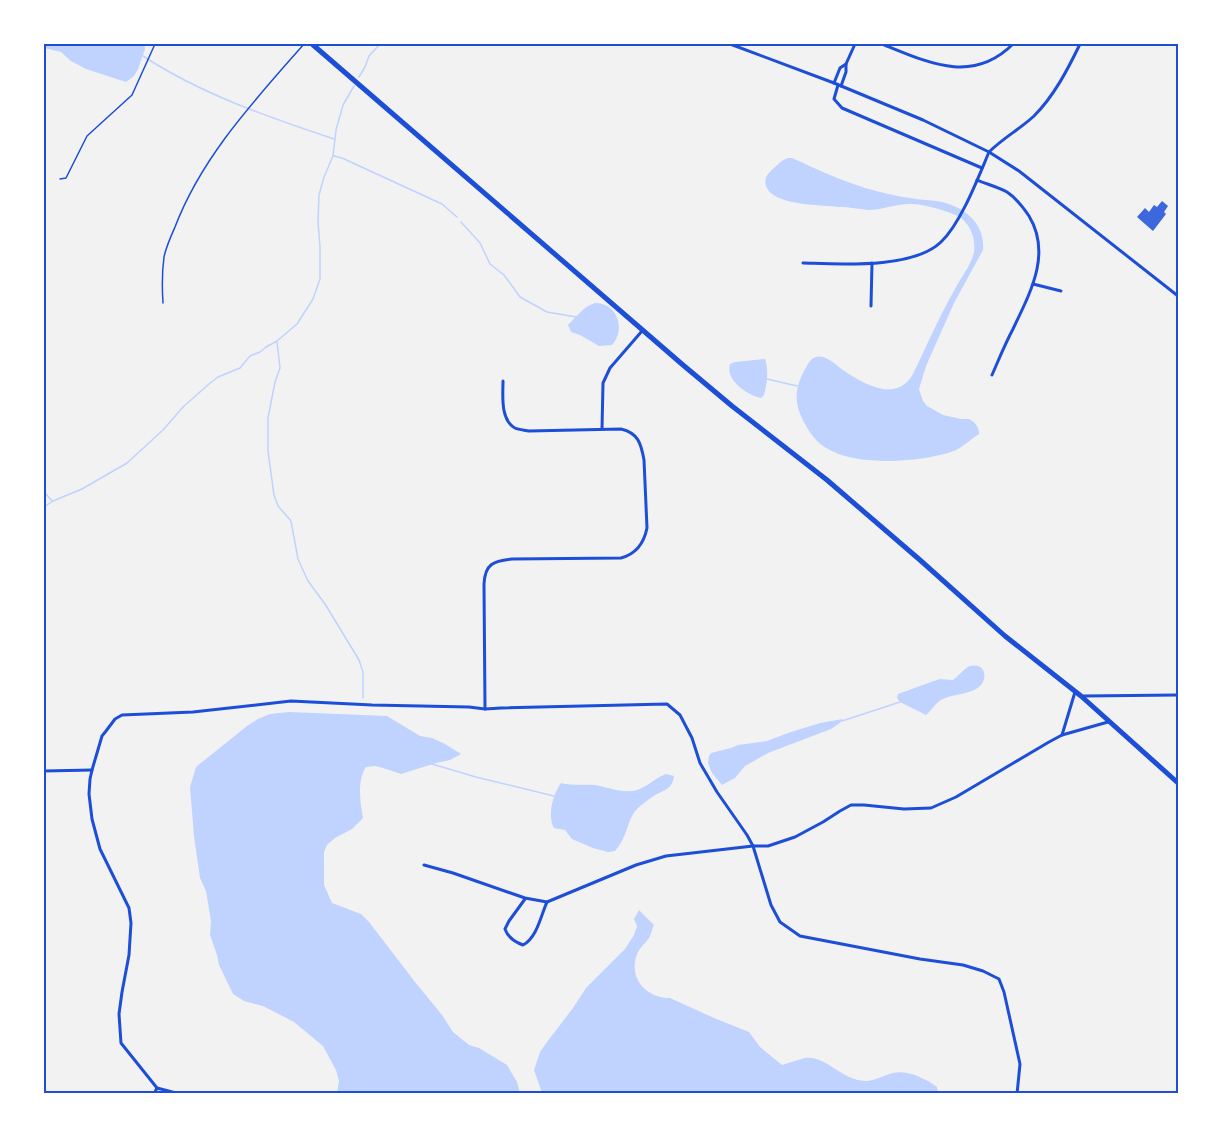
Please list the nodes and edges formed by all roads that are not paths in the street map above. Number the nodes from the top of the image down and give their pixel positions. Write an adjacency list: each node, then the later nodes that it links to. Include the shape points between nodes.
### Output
1 (155, 44): 13 (lane, via 132,95 87,136 66,178)
2 (304, 44): 20 (lane, via 210,159 182,208 164,254)
3 (312, 44): 22 (main road)
4 (730, 44): 10 (street)
5 (855, 44): 9 (street)
6 (882, 44): 7 (street, via 941,66 959,67 984,63)
7 (1012, 44)
8 (1080, 44): 11 (street, via 1045,102)
9 (846, 64): 10 (street, via 846,72); 10 (street, via 840,68)
10 (837, 85): 11 (street); 12 (street, via 834,99 842,108)
11 (989, 152): 12 (street); 19 (street)
12 (982, 168): 14 (street)
13 (60, 179)
14 (977, 180): 16 (street, via 955,225 938,245 921,255); 17 (street, via 1012,196 1034,225 1039,253)
15 (803, 263): 16 (street)
16 (872, 263): 21 (street)
17 (1033, 284): 18 (street); 23 (street)
18 (1061, 291)
19 (1179, 296)
20 (163, 303)
21 (871, 306)
22 (644, 330): 25 (street, via 610,368 603,383); 26 (main road)
23 (993, 375)
24 (502, 381): 25 (street, via 503,408 515,428)
25 (602, 429): 29 (street, via 629,431 640,443 646,537 636,551 621,558 512,559 486,569)
26 (1076, 692): 28 (main road); 31 (street)
27 (1179, 695): 28 (street)
28 (1081, 696): 30 (main road)
29 (484, 709): 32 (street, via 291,701 122,715 102,736); 35 (street, via 667,704 680,715 700,763)
30 (1110, 722): 31 (street); 34 (main road)
31 (1062, 735): 35 (street, via 931,808 851,805 795,837 768,846)
32 (92, 770): 33 (street); 39 (street, via 92,819 100,849 129,908 131,923 119,1008 121,1043)
33 (44, 771)
34 (1179, 783)
35 (753, 846): 38 (street, via 666,856); 42 (street, via 771,905 780,922 800,936 963,965 999,979 1020,1064)
36 (424, 865): 37 (street)
37 (525, 898): 38 (street); 38 (street, via 505,929 509,938 523,945 536,928)
38 (547, 902)
39 (157, 1088): 40 (street); 41 (street)
40 (154, 1094)
41 (180, 1094)
42 (1017, 1094)

